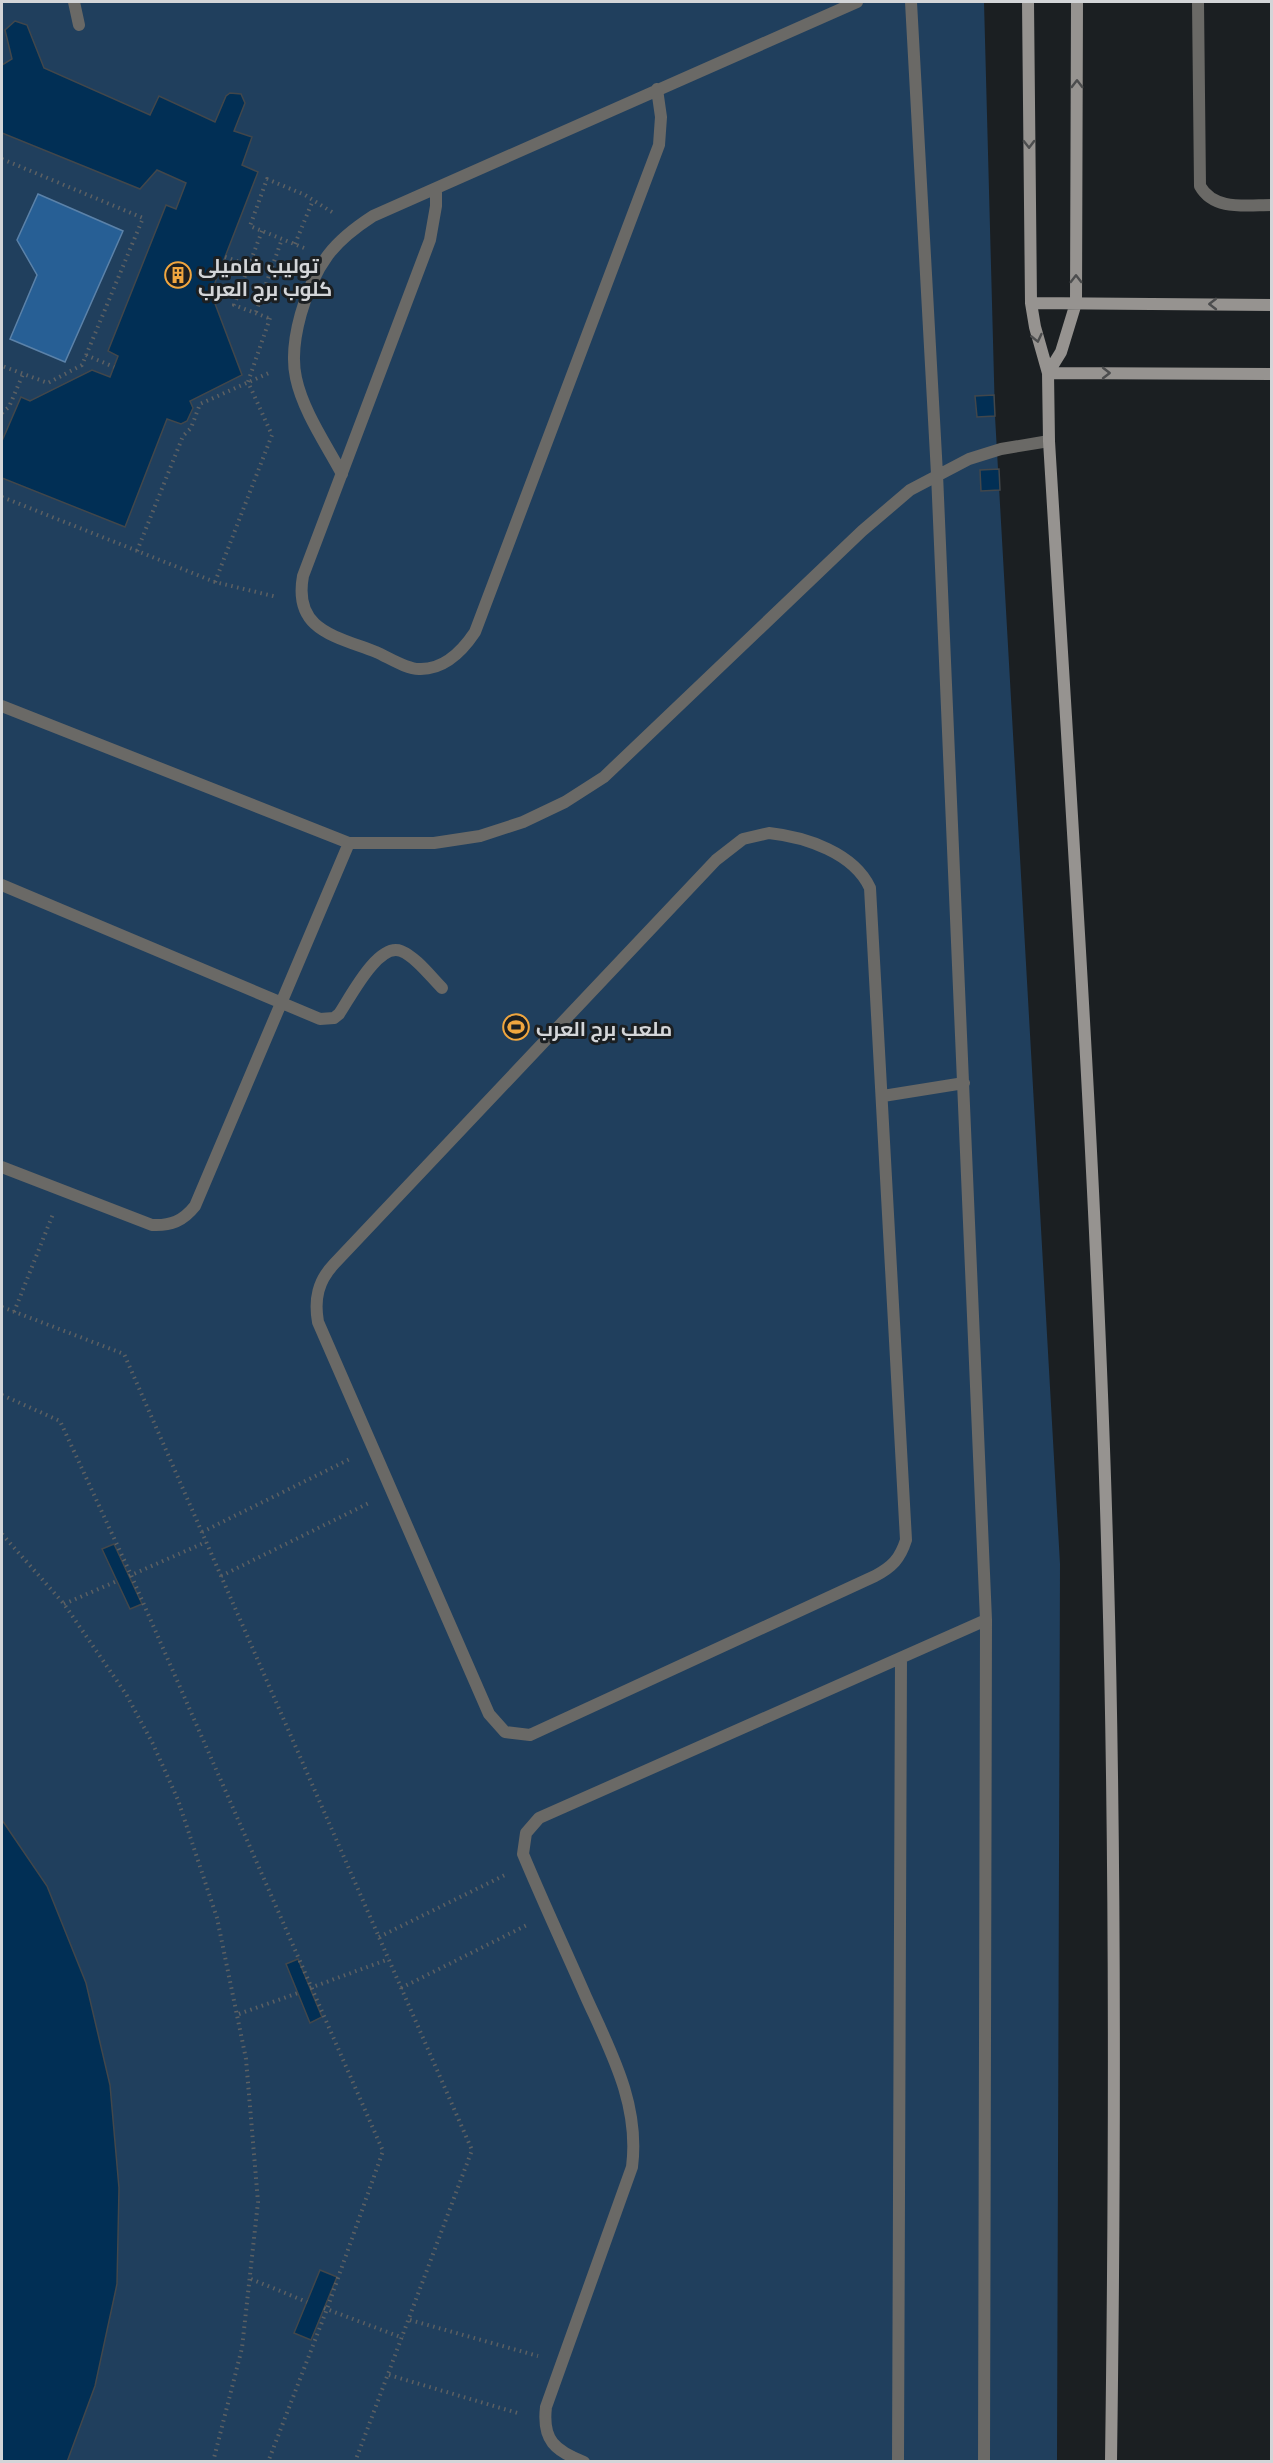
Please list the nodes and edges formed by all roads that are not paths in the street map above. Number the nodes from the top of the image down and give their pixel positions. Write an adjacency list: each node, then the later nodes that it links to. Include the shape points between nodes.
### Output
1 (74, 2): 7 (lane)
2 (857, 2): 8 (lane)
3 (911, 2): 18 (lane)
4 (1028, 2): 11 (street, one-way to 11)
5 (1077, 2): 12 (street, one-way to 5)
6 (1198, 2): 10 (lane, via 1200,186 1215,202)
7 (79, 25)
8 (657, 89): 9 (lane); 17 (lane, via 661,117 658,145 475,632 446,662 419,669 321,631 304,612 303,576)
9 (436, 188): 17 (lane, via 430,240); 17 (lane, via 356,227 327,256 298,326 294,361 302,396)
10 (1272, 205)
11 (1031, 303): 12 (street); 14 (street, one-way to 14)
12 (1076, 303): 13 (street, one-way to 12); 14 (street, via 1061,352)
13 (1272, 305)
14 (1048, 373): 15 (street, one-way to 15); 16 (street)
15 (1272, 374)
16 (1048, 441): 18 (lane, via 1001,448); 32 (street, via 1086,1049 1108,1578 1115,2084)
17 (342, 474)
18 (937, 474): 20 (lane, via 885,510 604,777 565,802 480,836 434,843); 24 (lane)
19 (2, 706): 20 (lane)
20 (349, 843): 23 (lane)
21 (2, 885): 23 (lane)
22 (442, 988): 23 (lane, via 407,955 392,950 377,958 334,1018 320,1019)
23 (283, 1003): 26 (lane, via 195,1206 187,1216 164,1226 152,1226)
24 (964, 1083): 25 (lane); 27 (lane)
25 (883, 1096): 25 (lane, via 906,1524 901,1556 890,1568 530,1735 505,1732 489,1714 318,1322 316,1296 325,1273 716,860 743,838 784,834 840,855 863,874 872,904)
26 (2, 1167)
27 (986, 1620): 28 (lane); 31 (lane)
28 (901, 1658): 29 (lane, via 539,1818 531,1825 523,1844 527,1864 621,2076 633,2121 632,2167 546,2407 544,2421 555,2447); 30 (lane)
29 (584, 2462)
30 (898, 2462)
31 (984, 2462)
32 (1111, 2462)

